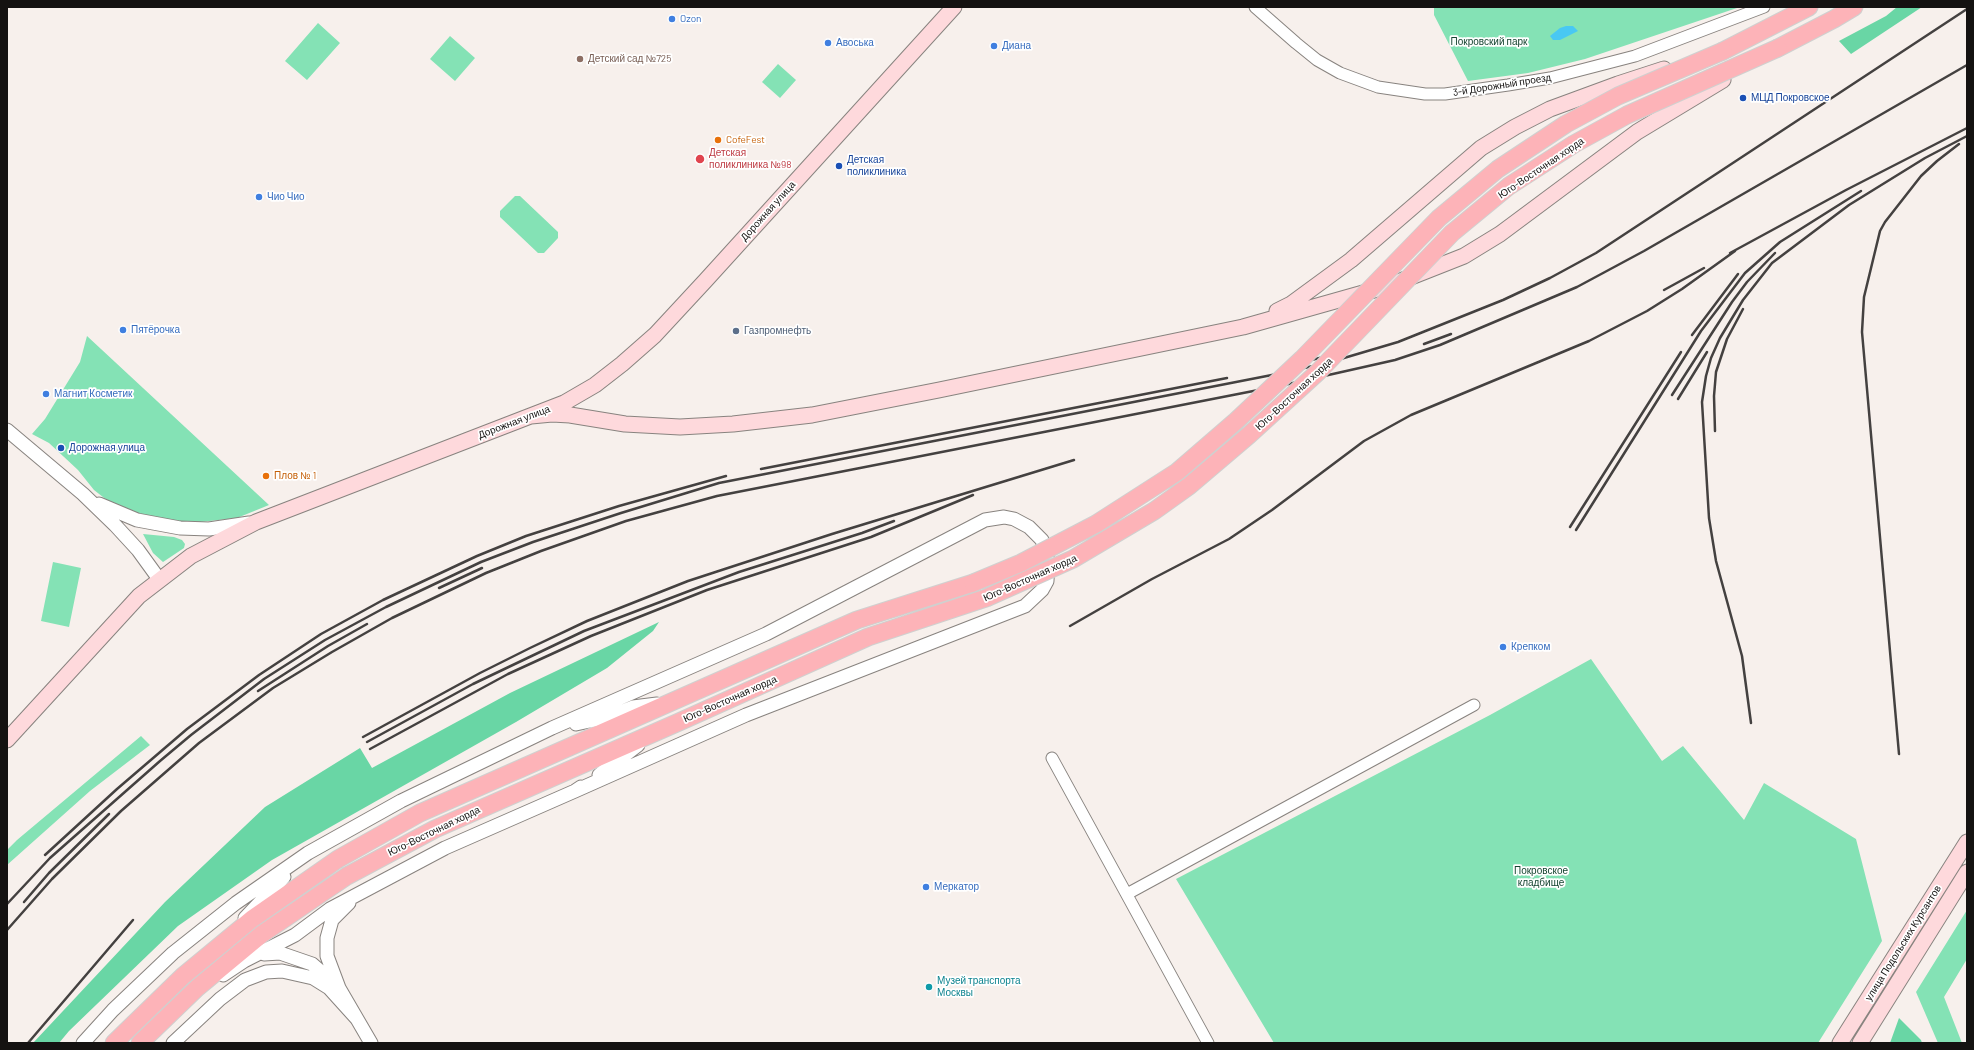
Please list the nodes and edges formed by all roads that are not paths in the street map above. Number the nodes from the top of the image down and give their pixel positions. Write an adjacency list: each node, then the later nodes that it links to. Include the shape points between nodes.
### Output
1 (954, 7): 9 (main road, Дорожная улица, via 655,335 622,364)
2 (1255, 7): 3 (street, 3-й Дорожный проезд, via 1317,60 1340,73 1378,87 1425,94 1445,94 1536,80 1635,56)
3 (1764, 7)
4 (1809, 7): 7 (main road, Юго-Восточная хорда)
5 (1854, 7): 6 (main road, Юго-Восточная хорда)
6 (1778, 48): 8 (main road, bridge, via 1637,132 1500,234 1464,256 1388,286); 19 (main road, Юго-Восточная хорда, bridge, via 1627,115 1574,144 1509,186 1452,233 1318,372 1189,486 1154,511 1073,560 986,598 868,637)
7 (1723, 51): 8 (main road, bridge, via 1618,84 1550,109 1515,127 1481,148 1320,283 1291,304); 17 (main road, Юго-Восточная хорда, bridge, via 1618,96 1566,124 1498,169 1439,218 1302,359 1236,422 1177,472 1096,524 1021,563 973,583 857,620)
8 (1243, 327): 12 (main road, via 812,415 680,427 625,424)
9 (583, 392): 10 (main road, Дорожная улица); 12 (main road, via 579,402 582,410)
10 (564, 403): 11 (main road, Дорожная улица); 12 (main road, via 573,412)
11 (531, 416): 12 (main road, via 552,414); 15 (main road, Дорожная улица)
12 (591, 418)
13 (7, 430): 14 (street)
14 (88, 499): 15 (street, via 137,520 180,528 209,529); 16 (street, via 138,550)
15 (256, 522): 16 (main road, Дорожная улица, via 201,550)
16 (159, 579): 21 (main road, Дорожная улица, via 101,636)
17 (669, 702): 20 (street, via 633,707 608,717); 29 (main road, Юго-Восточная хорда, via 420,813 338,859)
18 (1474, 705): 28 (street)
19 (679, 722): 23 (street, via 636,746); 35 (main road, Юго-Восточная хорда, via 434,829 347,876 262,934 197,988)
20 (552, 728): 23 (street, via 766,634 985,520 1004,517 1014,519 1029,527 1042,540 1048,561 1047,581 1042,590 1025,606 746,715); 25 (street, via 401,801)
21 (7, 740)
22 (1052, 758): 28 (street)
23 (575, 791): 27 (street, via 445,848)
24 (1967, 842): 39 (main road, улица Подольских Курсантов)
25 (308, 853): 29 (street); 33 (street, via 236,903 173,953 113,1010)
26 (1967, 872): 40 (main road, улица Подольских Курсантов)
27 (370, 888): 30 (street, via 330,909 295,935); 31 (street, via 343,908 332,920 327,938 327,956)
28 (1127, 894): 38 (street)
29 (223, 942): 34 (main road, Юго-Восточная хорда, via 183,976)
30 (262, 954): 31 (street, via 280,953 312,964); 35 (street, via 244,961 222,976)
31 (339, 988): 32 (street)
32 (357, 1019): 36 (street, via 329,988 313,978 282,971 266,972 245,980 220,999); 37 (street)
33 (83, 1043)
34 (114, 1043)
35 (140, 1043)
36 (173, 1043)
37 (371, 1043)
38 (1208, 1043)
39 (1840, 1043)
40 (1860, 1043)

